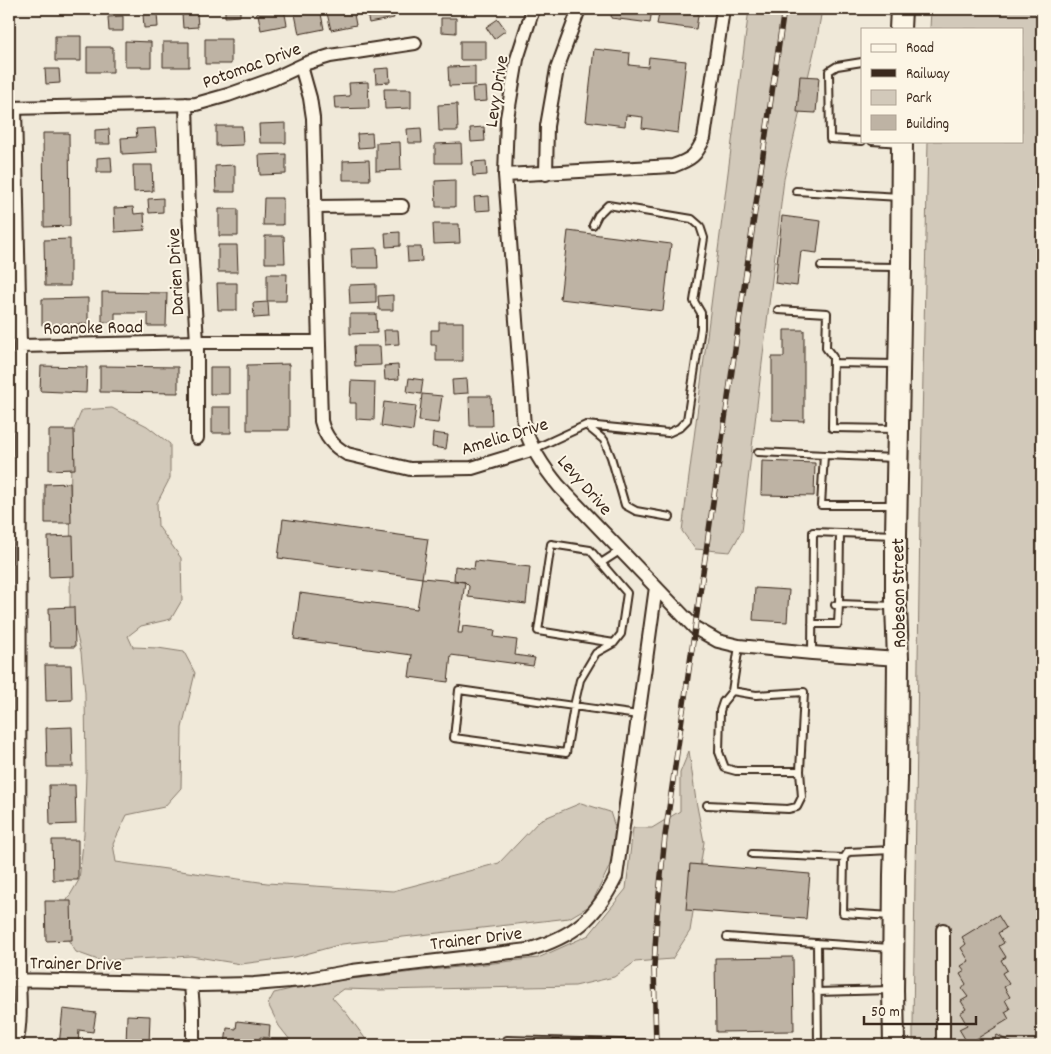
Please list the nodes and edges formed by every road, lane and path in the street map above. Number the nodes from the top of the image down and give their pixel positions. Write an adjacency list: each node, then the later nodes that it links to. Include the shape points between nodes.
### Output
1 (533, 9): 14 (street, Levy Drive, via 517,59 507,118)
2 (579, 9): 13 (street, via 557,69 548,126)
3 (723, 9): 13 (street, via 704,138 698,152 673,166)
4 (901, 9): 5 (main road)
5 (900, 28)
6 (415, 43): 8 (street, Potomac Drive, via 330,56)
7 (861, 62): 11 (lane, via 837,66 829,71 830,138)
8 (301, 66): 9 (street, Potomac Drive, via 228,95); 18 (street, Amelia Drive, via 313,118)
9 (186, 104): 10 (street, Potomac Drive); 23 (street, Darien Drive)
10 (12, 108): 25 (street)
11 (861, 140)
12 (902, 142): 16 (main road, Robeson Street)
13 (546, 174): 14 (street)
14 (505, 175): 31 (street, Levy Drive, via 524,426)
15 (796, 191): 16 (lane)
16 (901, 197): 21 (main road, Robeson Street)
17 (402, 206): 18 (street)
18 (316, 207): 24 (street, Amelia Drive)
19 (592, 225): 28 (lane, via 608,206 692,219 700,226 704,238 694,301 701,313 701,328 687,420 668,433)
20 (821, 266): 21 (lane)
21 (901, 267): 27 (main road, Robeson Street)
22 (778, 310): 26 (lane, via 827,312 826,348 833,357)
23 (197, 342): 24 (street, Roanoke Road); 25 (street, Roanoke Road); 30 (street, Darien Drive)
24 (318, 342): 31 (street, Amelia Drive, via 323,430 330,442 347,454 410,469 472,468)
25 (20, 346): 64 (street)
26 (833, 363): 27 (lane); 29 (lane, via 832,428)
27 (899, 364): 29 (main road, Robeson Street)
28 (586, 425): 31 (lane, Amelia Drive); 36 (lane, via 604,440 625,505 636,511)
29 (898, 429): 34 (main road, Robeson Street)
30 (197, 438)
31 (534, 449): 39 (street, Levy Drive, via 560,486)
32 (758, 452): 33 (lane)
33 (824, 454): 34 (lane); 35 (lane, via 821,504)
34 (898, 458): 35 (main road, Robeson Street)
35 (896, 505): 38 (main road, Robeson Street)
36 (670, 517)
37 (840, 533): 38 (lane); 42 (lane, via 813,532); 44 (lane)
38 (896, 535): 45 (main road, Robeson Street)
39 (620, 550): 40 (lane); 41 (street, Levy Drive)
40 (601, 563): 47 (lane, via 627,593 621,634); 47 (lane, via 590,550 551,544 538,631)
41 (656, 587): 48 (street, Levy Drive, via 695,628 718,641); 53 (street, Trainer Drive)
42 (813, 587): 43 (lane); 46 (lane, via 816,605)
43 (820, 587)
44 (837, 604): 45 (lane); 46 (lane, via 838,624)
45 (896, 606): 50 (main road, Robeson Street)
46 (812, 624): 49 (lane)
47 (614, 643): 52 (lane, via 596,653 580,680)
48 (739, 646): 49 (street, Levy Drive); 51 (lane)
49 (812, 653): 50 (street, Levy Drive)
50 (898, 658): 56 (main road, Robeson Street)
51 (732, 692): 54 (lane, via 756,695 804,692); 54 (lane, via 720,711 718,752 725,768)
52 (574, 706): 52 (lane, via 459,690 454,738 566,753); 53 (lane)
53 (638, 715): 65 (street, Trainer Drive, via 616,877 597,909 569,933 528,950 302,980)
54 (800, 771): 55 (lane, via 802,797 797,807)
55 (707, 805)
56 (895, 850): 58 (lane, via 848,852); 59 (main road, Robeson Street)
57 (752, 854): 58 (lane)
58 (844, 858): 59 (lane, via 844,913)
59 (894, 916): 63 (main road, Robeson Street)
60 (943, 930): 74 (street)
61 (727, 937): 62 (lane)
62 (817, 943): 63 (lane); 67 (lane)
63 (894, 949): 66 (main road, Robeson Street)
64 (14, 980): 65 (street, Trainer Drive); 68 (street, via 21,1008)
65 (191, 985): 69 (street)
66 (893, 990): 67 (lane); 73 (main road, Robeson Street)
67 (817, 992): 72 (lane)
68 (16, 1045)
69 (192, 1045)
70 (500, 1045): 71 (lane, via 507,1040)
71 (664, 1045)
72 (818, 1045)
73 (894, 1045)
74 (943, 1045)

